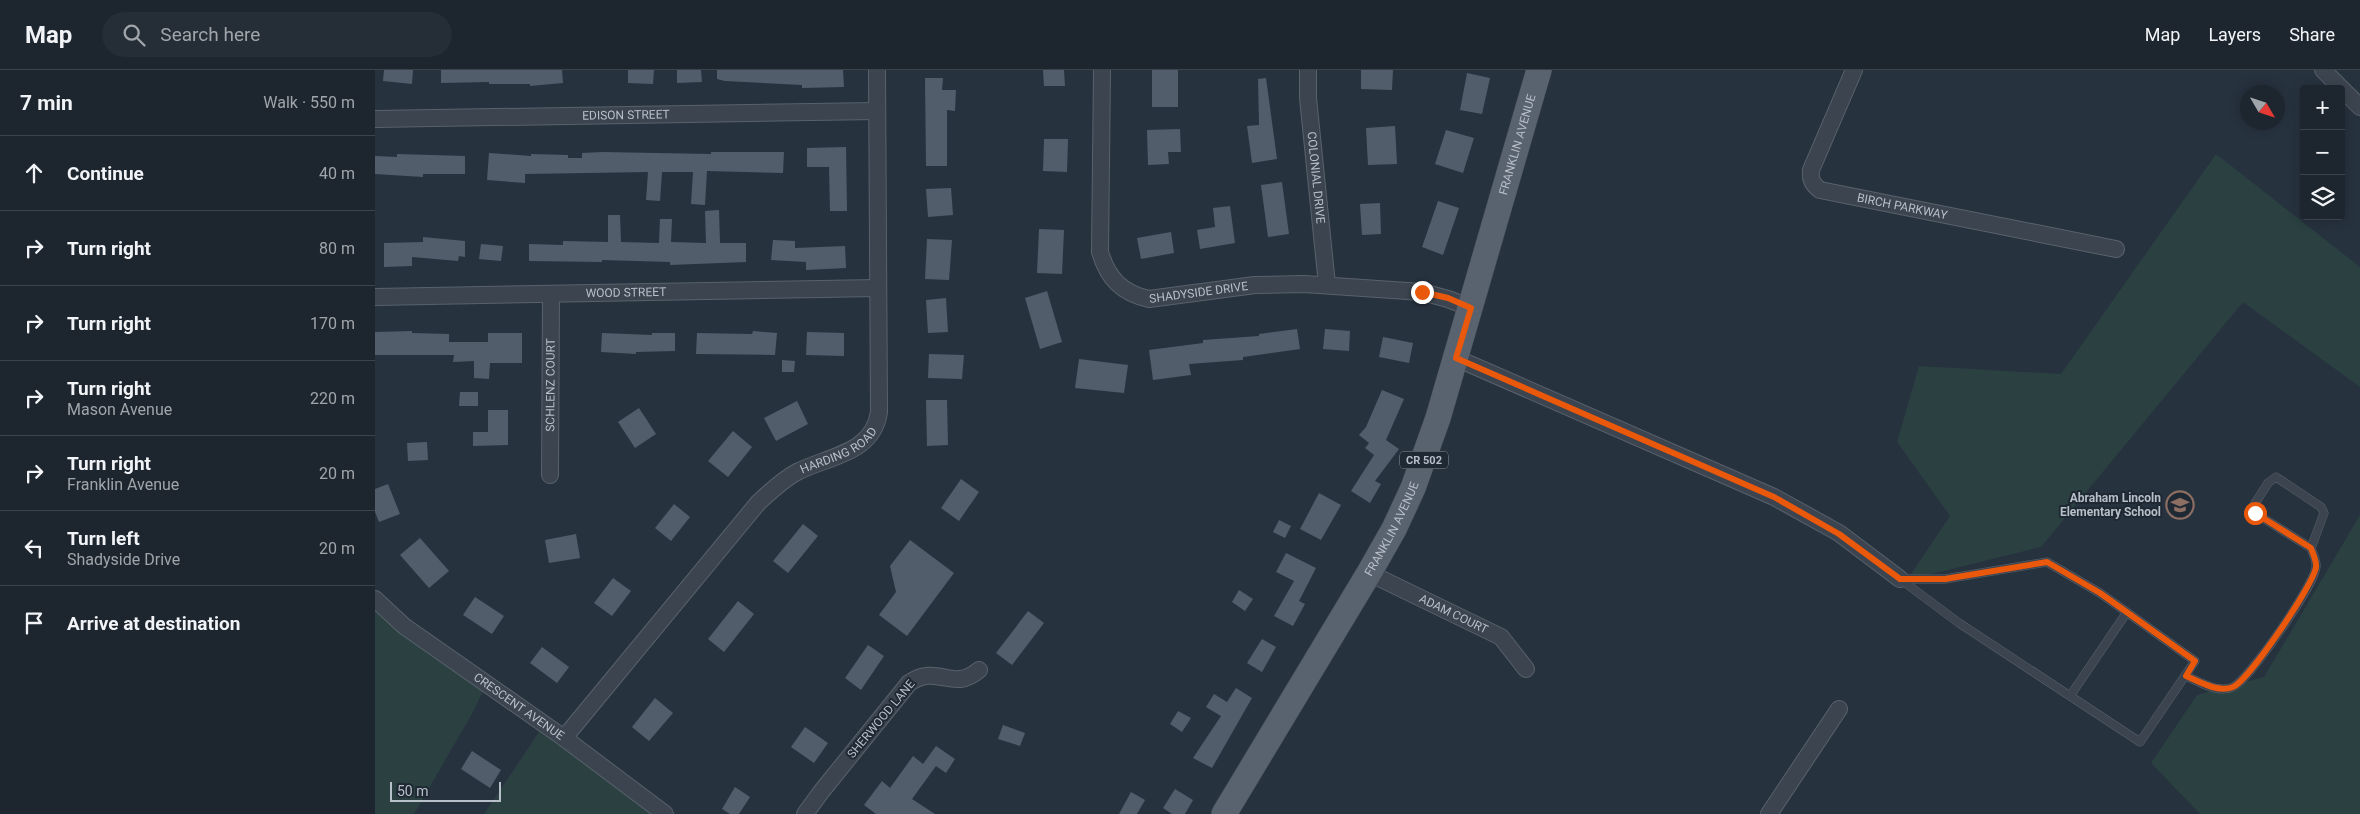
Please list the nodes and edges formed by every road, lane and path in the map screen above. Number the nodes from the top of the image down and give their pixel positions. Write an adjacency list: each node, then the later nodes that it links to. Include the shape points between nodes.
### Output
1 (877, 70): 8 (street, HARDING ROAD)
2 (1102, 70): 11 (street, SHADYSIDE DRIVE, via 1101,252 1111,278 1121,288 1135,296 1163,299 1255,285)
3 (1308, 70): 11 (street, COLONIAL DRIVE)
4 (1539, 70): 15 (main road, FRANKLIN AVENUE / CR 502)
5 (1854, 70): 10 (street, BIRCH PARKWAY, via 1811,170 1810,178 1819,190)
6 (2323, 70): 7 (street)
7 (2360, 106)
8 (877, 111): 9 (street, EDISON STREET); 12 (street, HARDING ROAD)
9 (375, 118)
10 (2116, 249)
11 (1327, 284): 15 (street, SHADYSIDE DRIVE, via 1422,292)
12 (878, 288): 13 (street, WOOD STREET); 28 (street, HARDING ROAD, via 879,412 872,432 853,450 795,473 758,503)
13 (551, 294): 14 (street, WOOD STREET); 17 (street, SCHLENZ COURT)
14 (375, 297)
15 (1471, 308): 16 (main road, FRANKLIN AVENUE / CR 502)
16 (1456, 358): 19 (main road, FRANKLIN AVENUE / CR 502, via 1413,488); 20 (street, via 1774,497 1839,534)
17 (550, 475)
18 (2311, 548): 18 (lane, via 2251,508 2276,477 2321,507 2324,513); 25 (lane, via 2316,566 2310,583 2246,676 2235,686 2215,688)
19 (1369, 573): 23 (street, ADAM COURT, via 1501,637); 31 (main road, FRANKLIN AVENUE / CR 502)
20 (1900, 579): 22 (lane, via 1945,579 2047,562); 26 (lane)
21 (375, 599): 28 (street, CRESCENT AVENUE, via 404,626)
22 (2127, 612): 25 (lane, via 2195,661); 26 (lane)
23 (1526, 669)
24 (979, 670): 30 (street, SHERWOOD LANE, via 962,680 927,674 909,682)
25 (2186, 676): 26 (lane, via 2139,742)
26 (2070, 696)
27 (1839, 708): 32 (street)
28 (563, 738): 29 (street, CRESCENT AVENUE)
29 (665, 814)
30 (805, 814)
31 (1224, 814)
32 (1769, 814)

